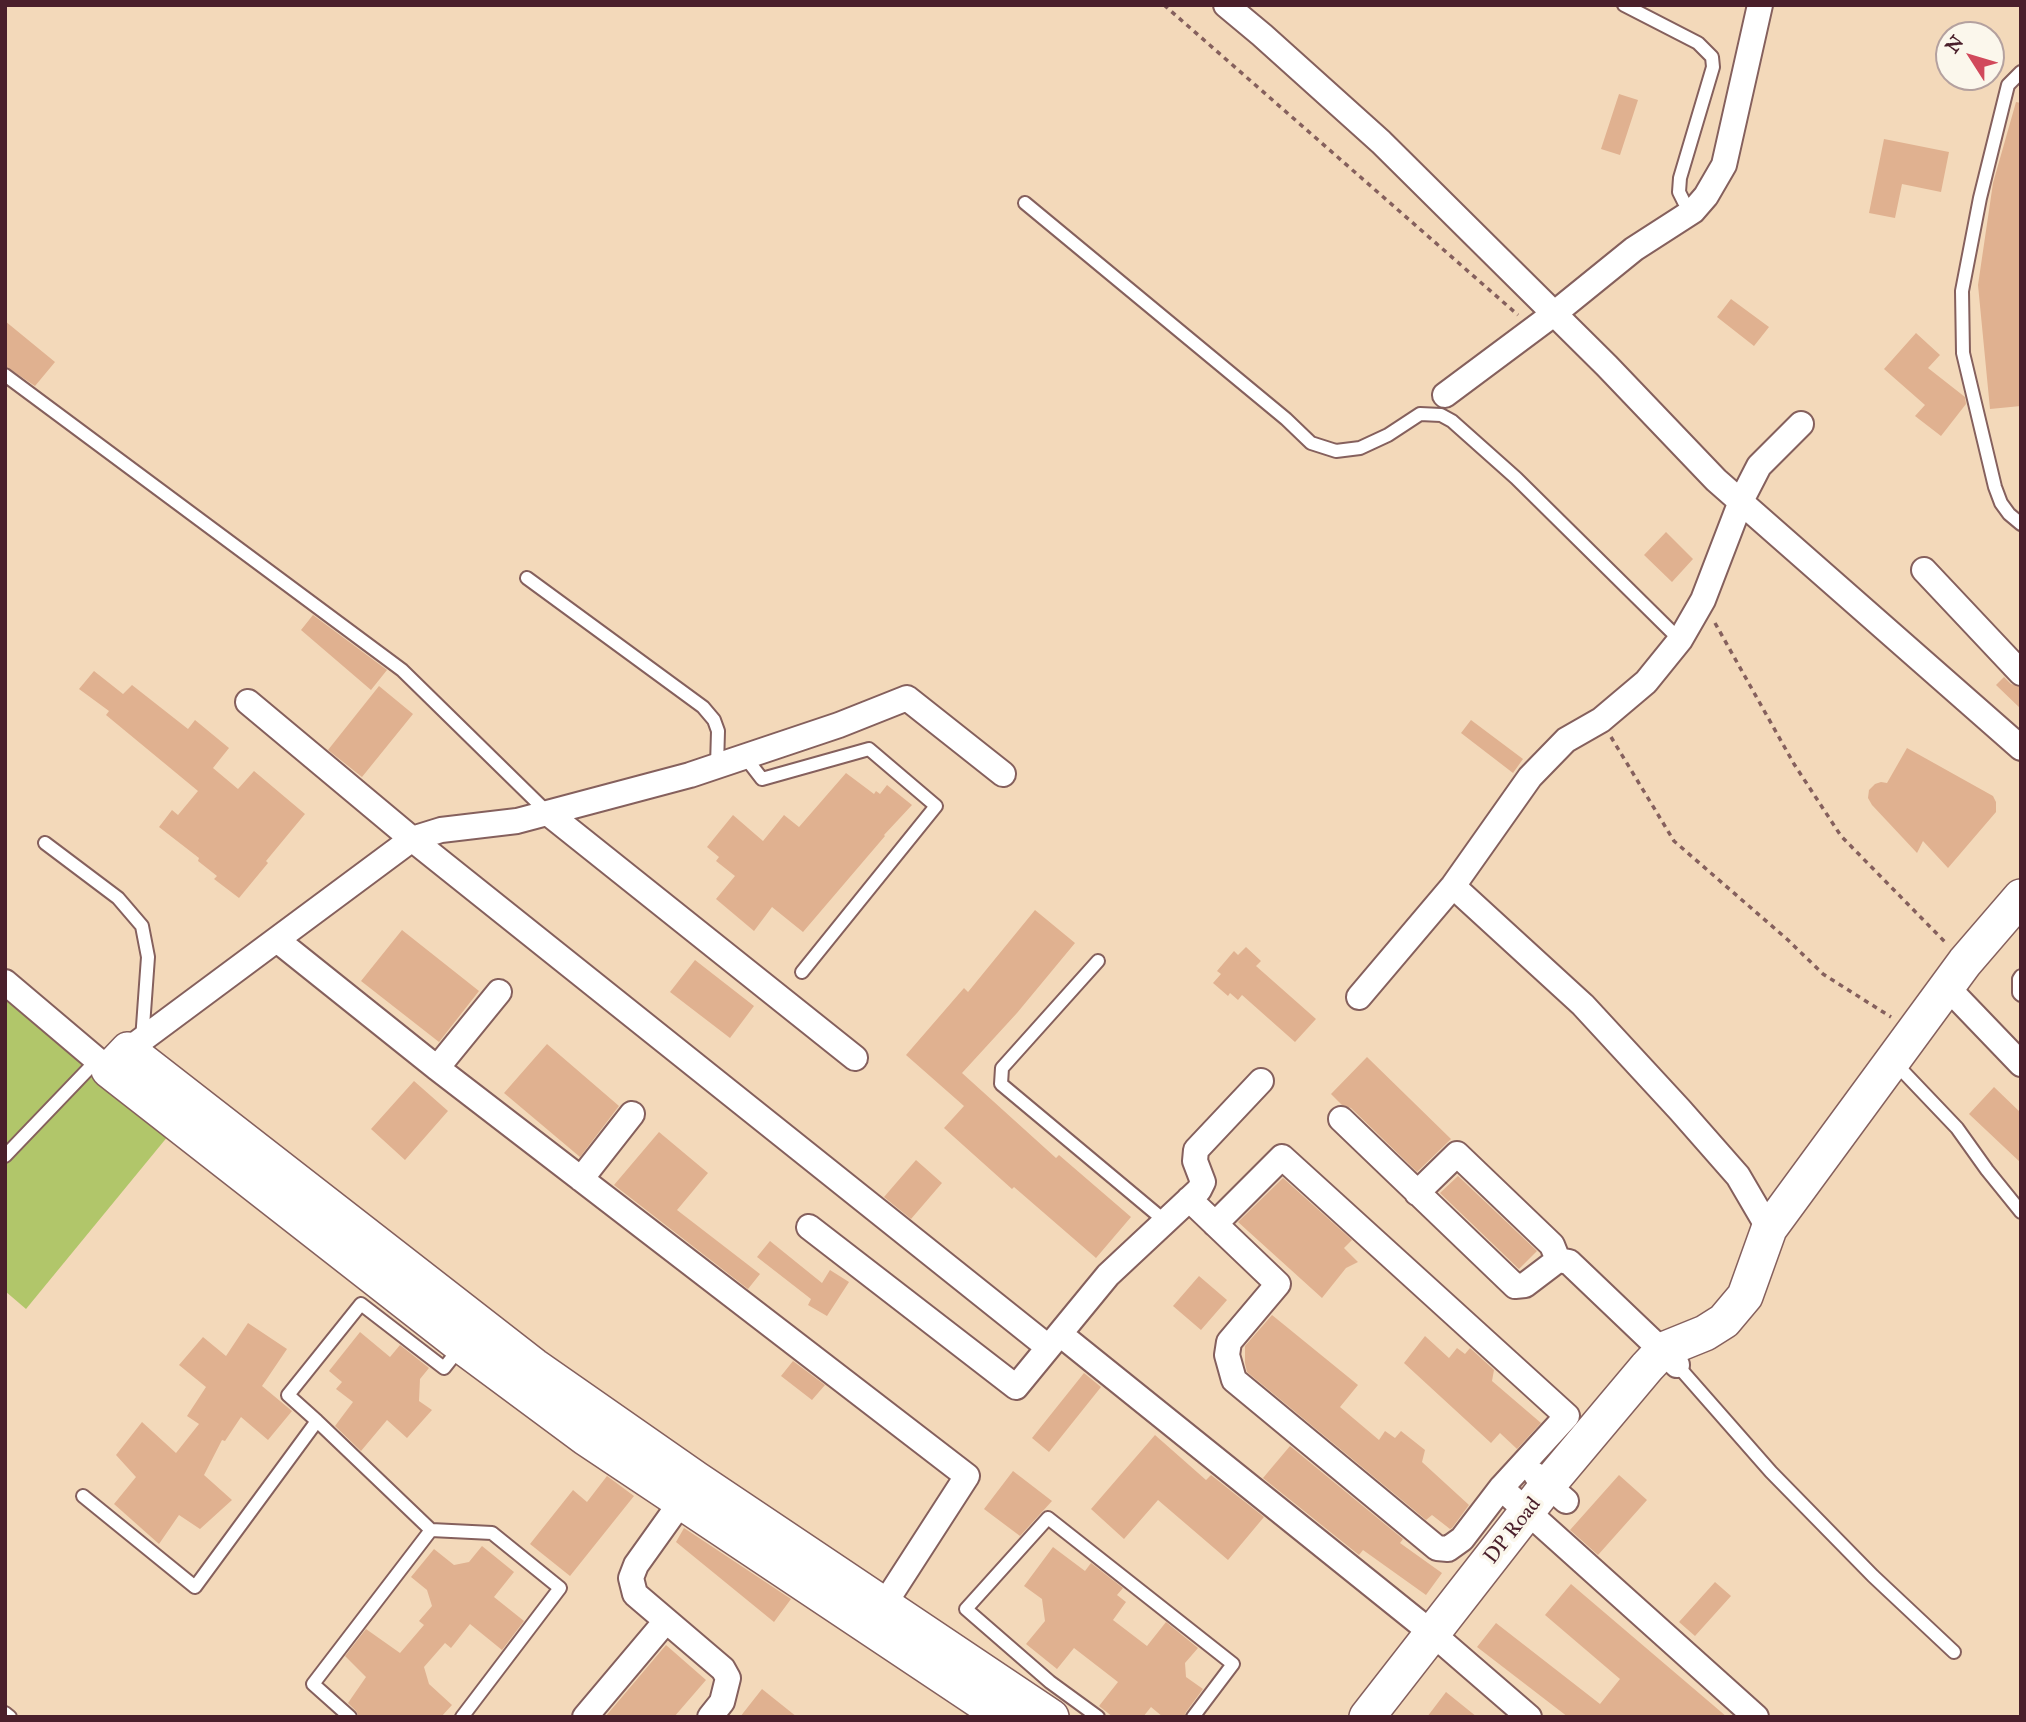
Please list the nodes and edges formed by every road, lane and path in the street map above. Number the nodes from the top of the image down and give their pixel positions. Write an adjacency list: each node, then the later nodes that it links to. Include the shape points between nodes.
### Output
1 (1164, 5): 9 (path)
2 (1226, 5): 8 (street, via 1381,142)
3 (1625, 5): 7 (lane, via 1698,43 1712,57 1713,67 1680,178 1679,192)
4 (1760, 5): 7 (street, via 1724,165)
5 (2021, 72): 14 (lane, via 2008,85 1962,290 1963,352 1995,487 2001,503)
6 (1025, 203): 18 (lane, via 1311,443 1336,451 1360,448 1420,414 1441,415 1452,421)
7 (1693, 211): 8 (street, via 1634,249)
8 (1555, 313): 9 (street); 13 (street)
9 (1534, 329): 11 (street)
10 (5, 375): 26 (lane, via 402,670)
11 (1445, 395)
12 (1801, 424): 13 (street, via 1759,466)
13 (1741, 501): 17 (street); 22 (street)
14 (2021, 524)
15 (1924, 570): 19 (street)
16 (527, 578): 24 (lane, via 703,707 718,731)
17 (1703, 600): 18 (street); 34 (path, via 1794,764 1841,836)
18 (1680, 640): 21 (street, via 1646,682)
19 (2021, 673)
20 (248, 702): 27 (street)
21 (1601, 720): 29 (street, via 1566,740 1530,777); 40 (path, via 1674,841 1822,974)
22 (2021, 748)
23 (745, 757): 24 (street); 25 (street, via 907,698); 33 (lane, via 762,779 869,749 936,806)
24 (717, 765): 26 (street)
25 (1003, 774)
26 (548, 813): 27 (street); 42 (street)
27 (412, 839): 31 (street); 60 (street)
28 (45, 843): 41 (lane, via 118,898 142,926 148,957)
29 (1453, 886): 39 (street); 57 (street, via 1583,1005 1738,1176)
30 (2021, 897): 34 (street)
31 (277, 940): 41 (street); 45 (street)
32 (1098, 961): 54 (lane, via 1002,1068 1001,1084)
33 (802, 972)
34 (1956, 975): 40 (street); 44 (street)
35 (2021, 976): 38 (lane)
36 (5, 982): 41 (street)
37 (499, 992): 45 (street)
38 (2021, 995)
39 (1359, 997)
40 (1914, 1032): 43 (street)
41 (119, 1055): 49 (lane); 59 (street)
42 (855, 1058)
43 (1892, 1060): 53 (lane, via 1957,1128); 57 (street)
44 (2021, 1064)
45 (437, 1068): 50 (street)
46 (1261, 1081): 52 (street, via 1196,1150 1203,1182)
47 (632, 1114): 50 (street)
48 (1340, 1119): 51 (street)
49 (5, 1156)
50 (581, 1179): 68 (street, via 967,1476)
51 (1417, 1193): 58 (street, via 1515,1286 1525,1285); 58 (street, via 1457,1154 1552,1245)
52 (1189, 1199): 54 (street); 55 (street)
53 (2021, 1212)
54 (1165, 1221): 60 (street, via 1108,1276)
55 (1215, 1224): 63 (street, via 1278,1284 1229,1342 1227,1355 1234,1380 1437,1548 1448,1549 1462,1539); 65 (street, via 1282,1157 1567,1416)
56 (809, 1227): 60 (street, via 1016,1387)
57 (1769, 1229): 61 (street, via 1745,1296 1724,1321)
58 (1558, 1261): 61 (street, via 1577,1268)
59 (471, 1335): 62 (lane, via 444,1367 361,1304 288,1395); 66 (street, via 586,1438); 68 (street, via 534,1366)
60 (1054, 1340): 70 (street)
61 (1675, 1352): 65 (street, DP Road, via 1647,1367); 71 (lane, via 1772,1472)
62 (317, 1421): 64 (lane, via 195,1587); 67 (lane)
63 (1501, 1488): 65 (street); 65 (street)
64 (83, 1496)
65 (1542, 1498): 70 (street, DP Road); 84 (street)
66 (681, 1502): 68 (street); 69 (street, via 631,1578 635,1594)
67 (431, 1530): 75 (lane, via 313,1684); 76 (lane, via 492,1533 561,1588)
68 (878, 1615): 72 (street)
69 (666, 1621): 77 (street); 78 (street, via 728,1678 722,1702)
70 (1440, 1640): 81 (street, DP Road); 82 (street, DP Road); 83 (street)
71 (1954, 1652)
72 (1031, 1707): 79 (lane); 80 (lane, via 967,1609 1048,1518 1233,1664)
73 (5, 1713): 74 (lane)
74 (10, 1717)
75 (350, 1717)
76 (462, 1717)
77 (585, 1717)
78 (710, 1717)
79 (1098, 1717)
80 (1194, 1717)
81 (1367, 1717)
82 (1394, 1717)
83 (1529, 1717)
84 (1756, 1717)

